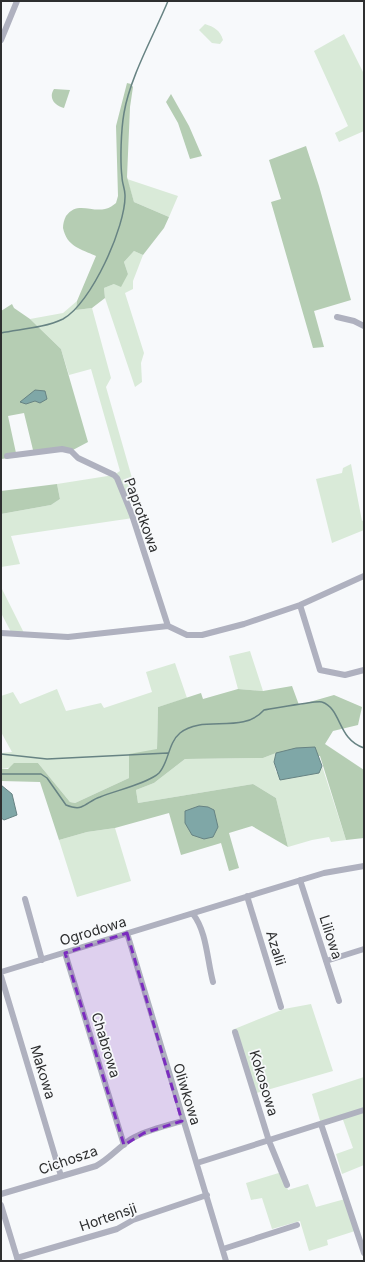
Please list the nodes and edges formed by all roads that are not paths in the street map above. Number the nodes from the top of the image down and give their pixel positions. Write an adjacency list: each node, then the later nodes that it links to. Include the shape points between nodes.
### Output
1 (17, 1): 2 (street)
2 (1, 40)
3 (337, 317): 4 (street)
4 (364, 326)
5 (7, 456): 8 (street, Paprotkowa, via 66,449 118,478)
6 (364, 576): 7 (street)
7 (300, 605): 8 (street, via 202,635 187,635); 10 (street, via 320,670 345,675)
8 (168, 626): 9 (street, via 48,637)
9 (1, 633)
10 (364, 670)
11 (363, 868): 12 (street, Ogrodowa, via 324,873)
12 (300, 880): 13 (street, Ogrodowa); 20 (street, Liliowa)
13 (248, 896): 15 (street, Ogrodowa); 25 (street, Azalii)
14 (25, 899): 19 (street)
15 (193, 914): 16 (street, Ogrodowa); 23 (street, via 201,929)
16 (127, 934): 18 (street, Ogrodowa); 28 (street, Oliwkowa)
17 (364, 949): 20 (street)
18 (64, 953): 19 (street, Ogrodowa); 31 (street, Chabrowa)
19 (42, 960): 21 (street, Ogrodowa)
20 (326, 961): 24 (street, Liliowa)
21 (1, 972)
22 (1, 976): 33 (street, Makowa)
23 (213, 982)
24 (339, 1001)
25 (281, 1007)
26 (235, 1032): 30 (street, Kokosowa)
27 (364, 1110): 29 (street)
28 (182, 1121): 31 (street, Cichosza, via 144,1133); 32 (street, Oliwkowa)
29 (322, 1124): 30 (street); 40 (street)
30 (269, 1141): 32 (street); 34 (street, Kokosowa)
31 (124, 1145): 33 (street, Cichosza, via 96,1166)
32 (197, 1163): 36 (street, Oliwkowa)
33 (61, 1176): 35 (street, Cichosza)
34 (287, 1185)
35 (1, 1194)
36 (207, 1195): 39 (street, Oliwkowa); 41 (street, Hortensji, via 134,1220 117,1229)
37 (1, 1205): 41 (street)
38 (297, 1225): 39 (street)
39 (223, 1249): 42 (street, Oliwkowa)
40 (364, 1253)
41 (17, 1259)
42 (226, 1261)

